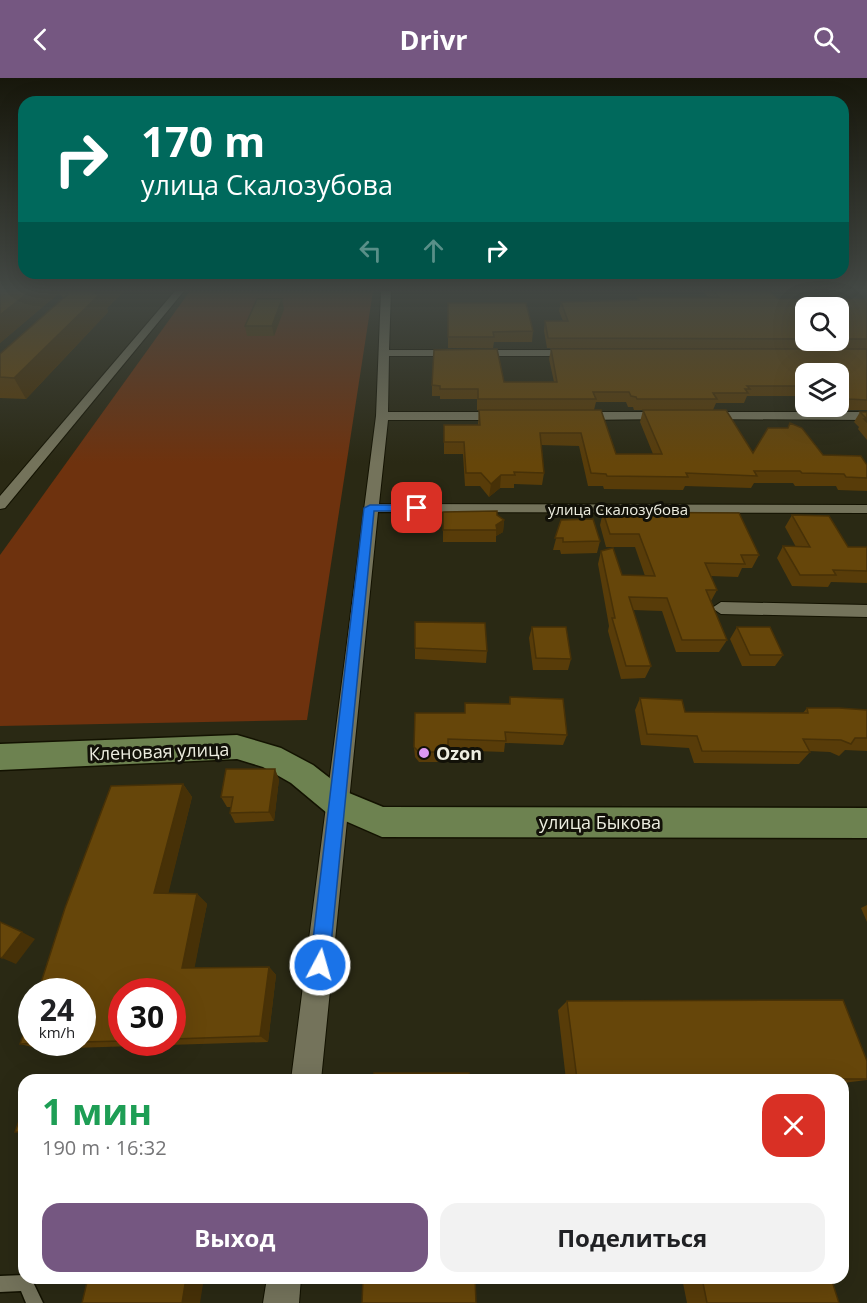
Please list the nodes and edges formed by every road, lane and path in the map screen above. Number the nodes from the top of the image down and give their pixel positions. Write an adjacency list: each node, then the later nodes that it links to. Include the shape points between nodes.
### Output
1 (132, 348): 9 (street)
2 (383, 348): 3 (street)
3 (383, 353): 4 (street); 5 (street)
4 (584, 353)
5 (382, 416): 6 (street); 10 (street)
6 (512, 416)
7 (559, 416): 8 (street)
8 (867, 416)
9 (0, 505)
10 (370, 508): 11 (street, улица Скалозубова); 15 (street)
11 (867, 509)
12 (721, 608): 13 (street)
13 (867, 611)
14 (0, 757): 15 (street, Кленовая улица, via 237,747 271,757 302,774)
15 (338, 803): 16 (street, улица Быкова, via 382,822); 17 (street)
16 (867, 823)
17 (307, 1074)
18 (18, 1283): 19 (lane)
19 (0, 1284)
20 (26, 1284): 22 (lane)
21 (283, 1284): 23 (street)
22 (35, 1303)
23 (281, 1303)

